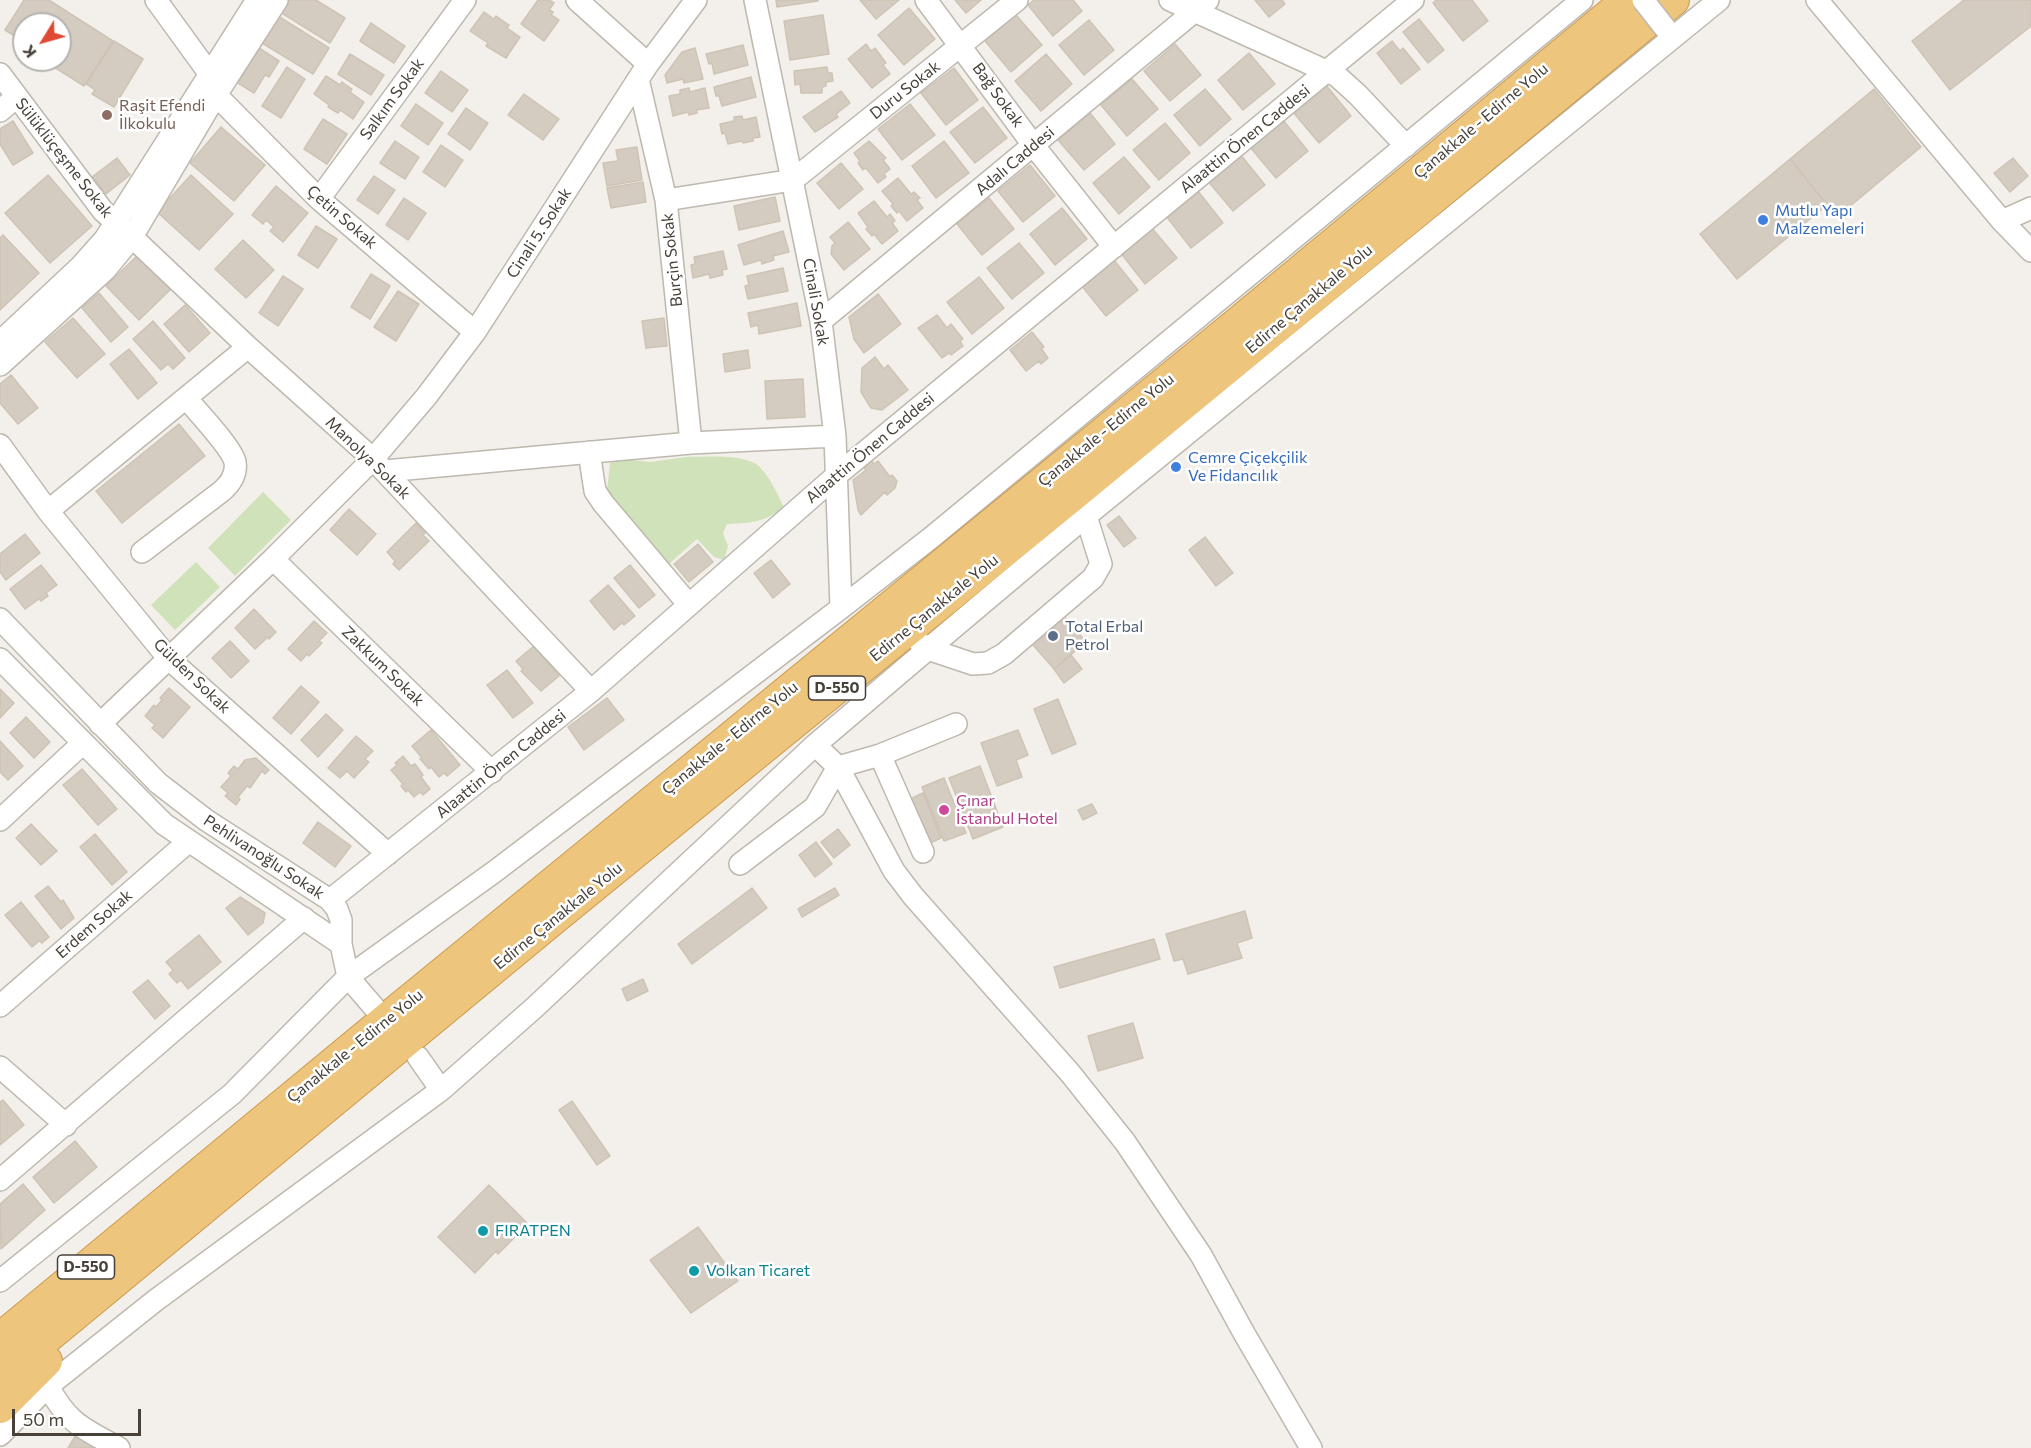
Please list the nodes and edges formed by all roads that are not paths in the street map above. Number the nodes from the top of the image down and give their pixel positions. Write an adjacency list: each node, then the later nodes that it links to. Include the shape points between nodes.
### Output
1 (156, 0): 23 (street)
2 (257, 0): 23 (street)
3 (277, 0): 25 (street)
4 (465, 0): 31 (street, Salkım Sokak)
5 (577, 0): 22 (street)
6 (696, 0): 22 (street, Cinali 5. Sokak)
7 (754, 0): 30 (street, Cinali Sokak)
8 (926, 0): 19 (street, Bağ Sokak)
9 (1017, 0): 19 (street, Duru Sokak)
10 (1170, 0): 17 (street)
11 (1582, 0): 29 (street)
12 (1628, 0): 85 (highway, Çanakkale - Edirne Yolu / D-550)
13 (1643, 0): 18 (street, bridge)
14 (1719, 0): 20 (street)
15 (1817, 0): 34 (street)
16 (1409, 1): 21 (street, Alaattin Önen Caddesi)
17 (1202, 6): 21 (street); 28 (street, Adalı Caddesi)
18 (1669, 14): 20 (highway, Edirne Çanakkale Yolu / D-550)
19 (961, 46): 28 (street, Bağ Sokak); 30 (street, Duru Sokak)
20 (1634, 50): 51 (highway, Edirne Çanakkale Yolu / D-550)
21 (1328, 70): 29 (street, via 1347,84); 37 (street, Alaattin Önen Caddesi)
22 (643, 72): 32 (street, Burçin Sokak); 40 (street, Cinali 5. Sokak)
23 (209, 73): 25 (street); 35 (street)
24 (0, 74): 26 (street, Sülüklüçeşme Sokak)
25 (216, 95): 31 (street, Çetin Sokak); 36 (street)
26 (16, 97): 27 (street); 35 (street, Sülüklüçeşme Sokak)
27 (0, 111)
28 (1034, 146): 37 (street, Bağ Sokak); 39 (street, Adalı Caddesi)
29 (1406, 146): 56 (street)
30 (793, 180): 32 (street); 39 (street, Cinali Sokak)
31 (319, 199): 40 (street, Çetin Sokak)
32 (666, 200): 46 (street, Burçin Sokak)
33 (2031, 208): 34 (street)
34 (2002, 220): 38 (street)
35 (115, 223): 36 (street, Sülüklüçeşme Sokak); 41 (street, via 93,253)
36 (132, 237): 42 (street, Manolya Sokak); 43 (street, via 105,270)
37 (1114, 247): 50 (street, Alaattin Önen Caddesi)
38 (2031, 251)
39 (821, 321): 45 (street, Cinali Sokak)
40 (475, 332): 49 (street, Cinali 5. Sokak)
41 (0, 342)
42 (248, 347): 44 (street); 49 (street, Manolya Sokak)
43 (0, 365)
44 (186, 398): 52 (street); 53 (street, via 230,451 236,465 234,473 222,491)
45 (835, 436): 46 (street); 50 (street, Cinali Sokak)
46 (691, 443): 48 (street)
47 (0, 445): 52 (street, Gülden Sokak)
48 (589, 452): 49 (street); 55 (street, via 596,491 603,503)
49 (379, 465): 54 (street, Cinali 5. Sokak); 61 (street, Manolya Sokak)
50 (837, 474): 55 (street, Alaattin Önen Caddesi); 56 (street, Cinali Sokak)
51 (1078, 506): 58 (highway, Edirne Çanakkale Yolu / D-550); 58 (street, via 1101,564 1093,578 1026,637 996,660 980,664)
52 (48, 511): 59 (street, Gülden Sokak)
53 (142, 552)
54 (273, 559): 59 (street, Cinali 5. Sokak); 68 (street, Zakkum Sokak)
55 (689, 605): 61 (street, Alaattin Önen Caddesi)
56 (841, 608): 77 (street, via 494,872)
57 (0, 619): 62 (street, Pehlivanoğlu Sokak)
58 (917, 640): 65 (street); 85 (highway, Edirne Çanakkale Yolu / D-550)
59 (169, 659): 62 (street, Cinali 5. Sokak); 72 (street, Gülden Sokak)
60 (0, 660): 64 (street, Pehlivanoğlu Sokak)
61 (591, 691): 68 (street, Alaattin Önen Caddesi)
62 (100, 724): 74 (street, Pehlivanoğlu Sokak, via 182,803)
63 (956, 724): 66 (street)
64 (83, 743): 69 (street); 70 (street, Pehlivanoğlu Sokak, via 164,824)
65 (815, 745): 67 (street); 82 (street)
66 (880, 755): 67 (street); 71 (street)
67 (838, 767): 73 (street, via 815,807); 94 (street, via 891,866 913,896 1070,1073 1125,1142 1201,1255)
68 (492, 772): 72 (street, Alaattin Önen Caddesi)
69 (0, 820)
70 (189, 841): 75 (street, Pehlivanoğlu Sokak); 78 (street, Erdem Sokak)
71 (922, 852)
72 (388, 854): 74 (street, Alaattin Önen Caddesi)
73 (740, 864)
74 (330, 900): 76 (street, Pehlivanoğlu Sokak, via 341,920)
75 (304, 918): 76 (street, Pehlivanoğlu Sokak); 83 (street)
76 (341, 944): 77 (street)
77 (348, 976): 79 (street); 86 (street, via 232,1094)
78 (0, 1006)
79 (379, 1012)
80 (418, 1057): 82 (street)
81 (0, 1067): 83 (street)
82 (441, 1090): 90 (street, via 156,1300)
83 (66, 1125): 84 (street)
84 (0, 1180)
85 (183, 1206): 87 (highway, via 132,1218); 88 (highway, Çanakkale - Edirne Yolu / D-550); 89 (highway, Edirne Çanakkale Yolu / D-550); 91 (highway)
86 (0, 1281)
87 (0, 1321)
88 (0, 1339)
89 (0, 1376)
90 (48, 1386): 92 (street); 93 (street, via 59,1406 76,1424)
91 (0, 1407)
92 (0, 1435)
93 (119, 1448)
94 (1311, 1448)

